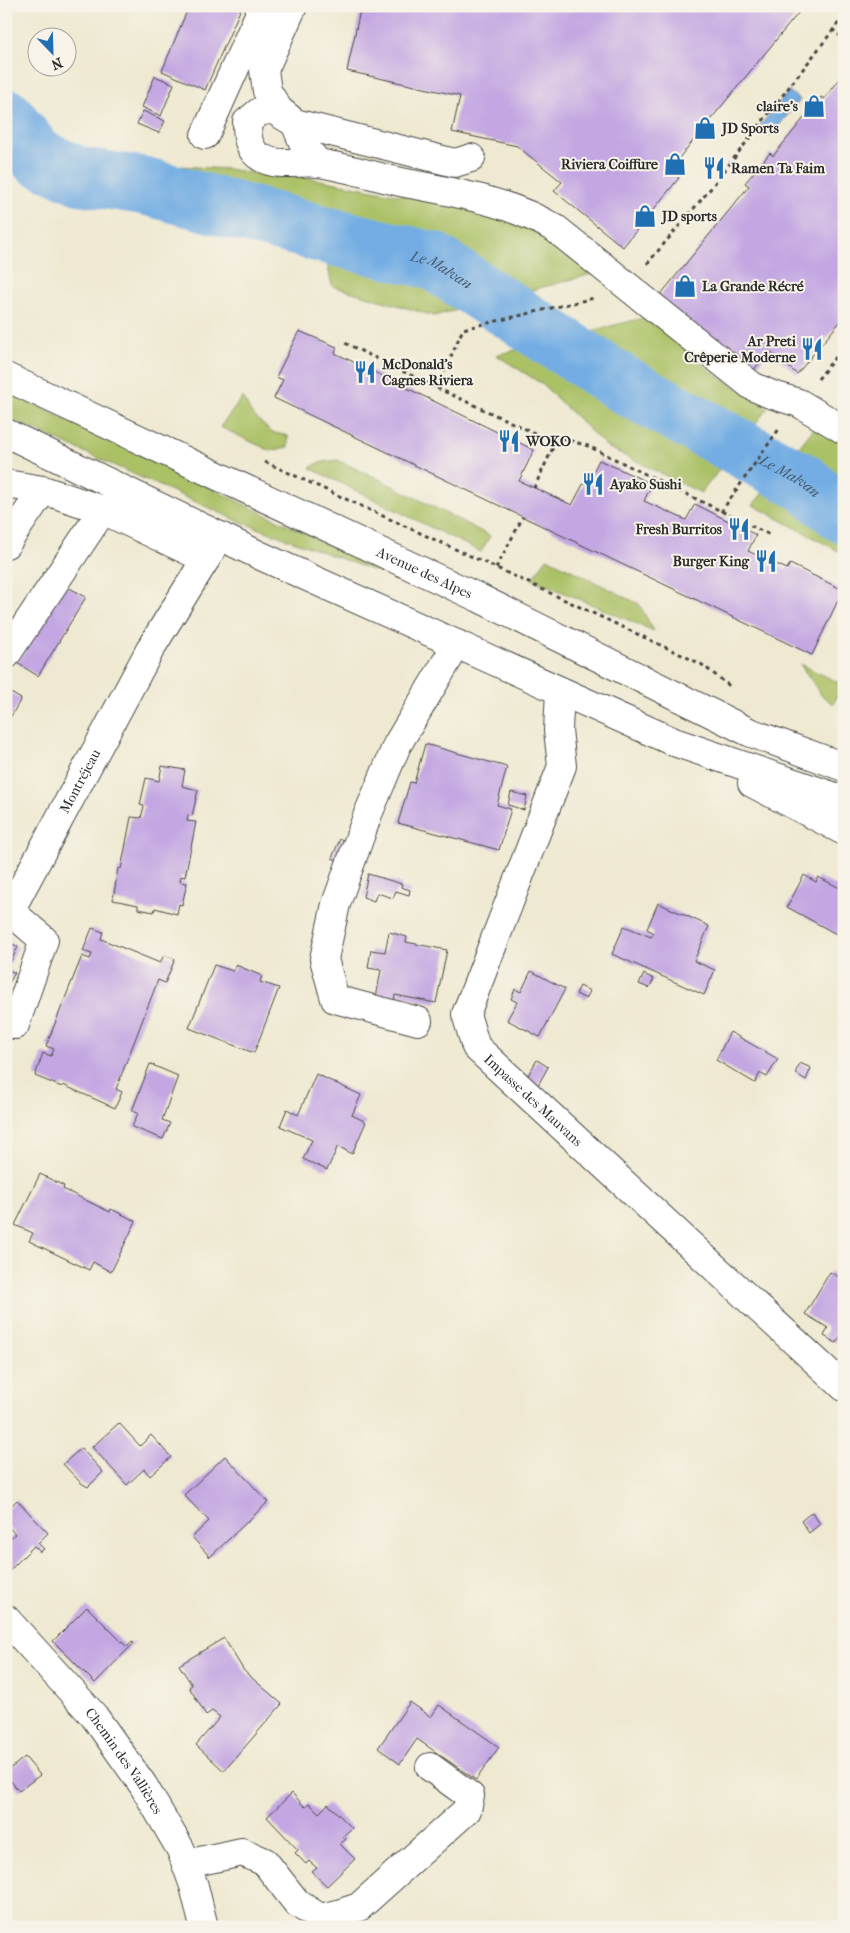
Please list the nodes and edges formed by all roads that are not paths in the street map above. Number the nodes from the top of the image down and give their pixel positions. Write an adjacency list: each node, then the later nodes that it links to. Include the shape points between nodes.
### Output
1 (263, 6): 4 (main road)
2 (293, 6): 3 (main road, via 264,70 266,91 279,110)
3 (294, 123): 5 (main road, via 455,163); 6 (main road, via 305,147); 6 (main road, via 272,109 259,112 247,122 251,149 260,158 273,162)
4 (205, 135)
5 (471, 158)
6 (318, 163): 8 (main road, via 474,198 540,220 556,229 752,386 799,402)
7 (6, 377): 19 (main road, Avenue des Alpes, via 470,594 749,732)
8 (844, 430)
9 (6, 434): 14 (main road)
10 (6, 484): 11 (main road)
11 (43, 490): 12 (main road); 13 (main road)
12 (107, 512): 14 (main road); 16 (main road)
13 (6, 544)
14 (213, 548): 15 (main road); 23 (main road, Montréjeau, via 152,646 10,911 44,940)
15 (457, 644): 17 (main road); 22 (main road, via 397,745 336,904 324,959 334,999)
16 (6, 655)
17 (560, 691): 18 (main road); 24 (main road, Impasse des Mauvans, via 558,730 562,766 466,1014 476,1046)
18 (674, 742): 20 (main road); 21 (main road)
19 (844, 767)
20 (844, 800)
21 (844, 831)
22 (418, 1021)
23 (15, 1026)
24 (844, 1388)
25 (6, 1619): 27 (main road, Chemin des Vallières, via 94,1716 143,1785)
26 (430, 1767): 27 (main road, via 470,1796 467,1810 359,1907 320,1918 297,1903 265,1862 242,1852)
27 (186, 1864): 28 (main road, Chemin des Vallières)
28 (204, 1927)

